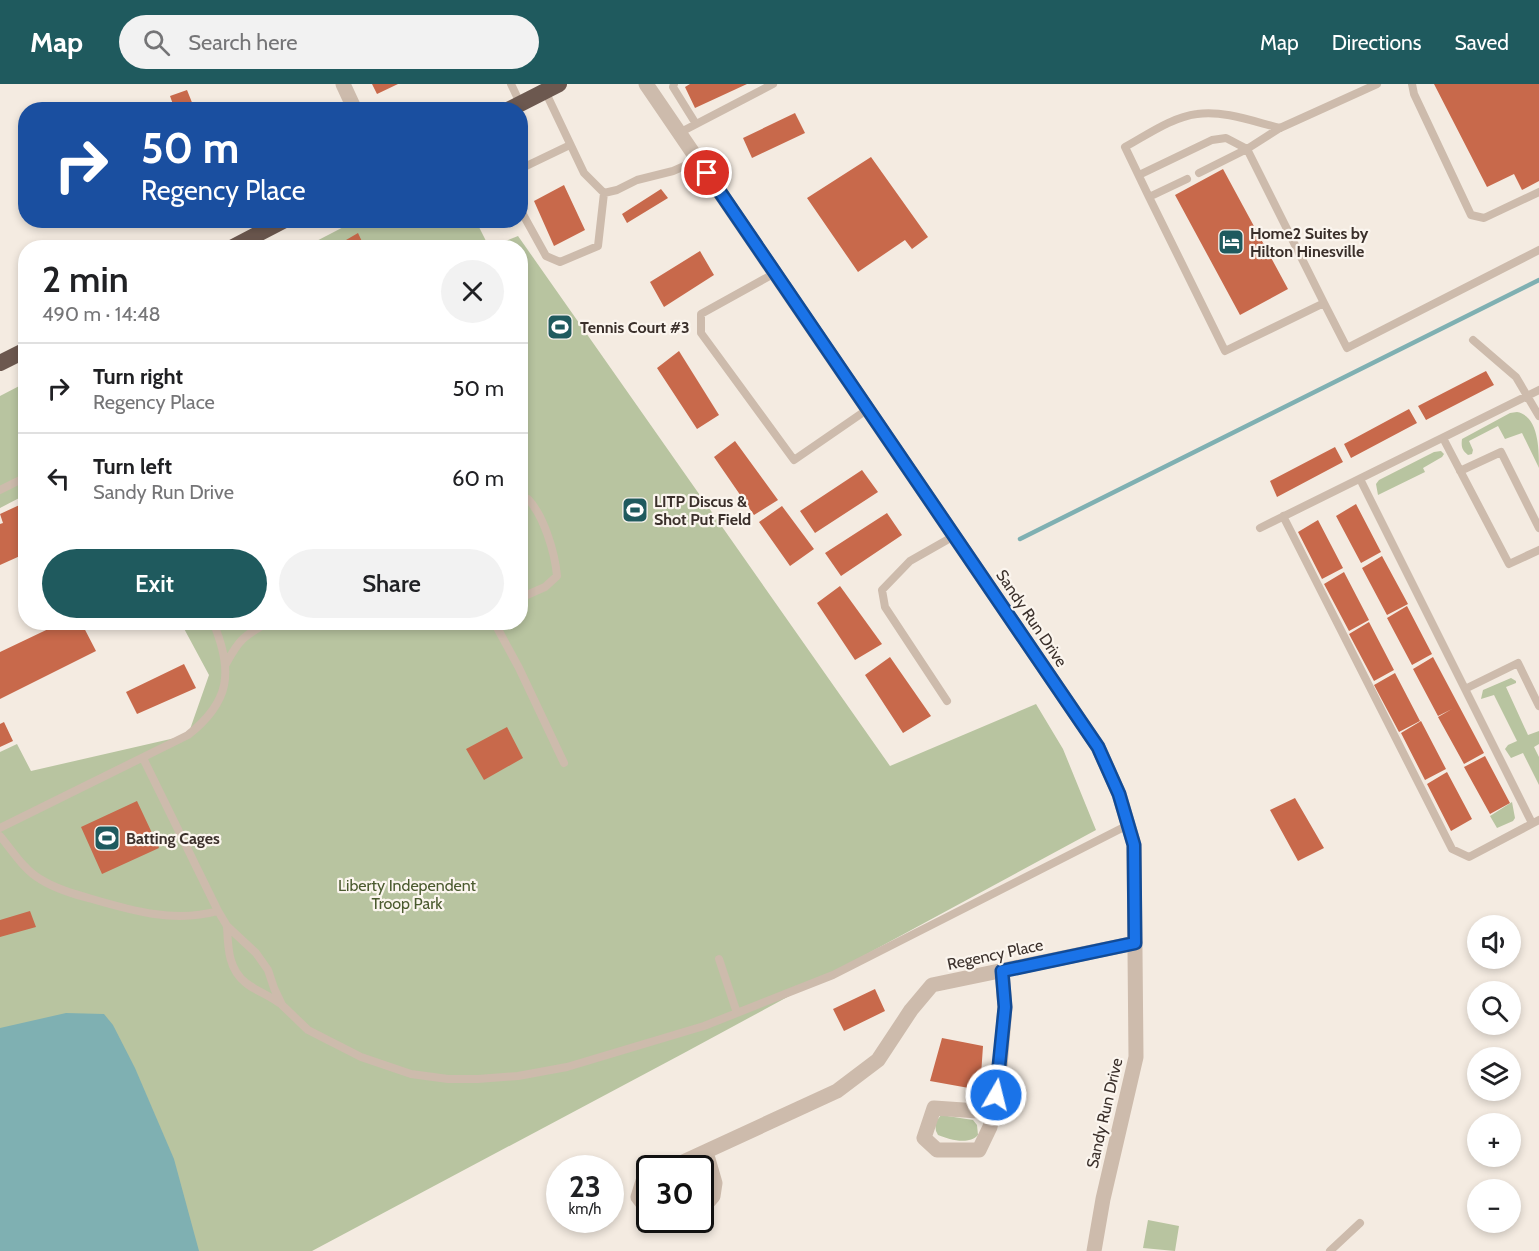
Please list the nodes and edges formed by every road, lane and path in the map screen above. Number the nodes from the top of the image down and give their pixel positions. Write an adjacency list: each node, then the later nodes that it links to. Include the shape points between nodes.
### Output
1 (343, 84): 9 (street)
2 (511, 84): 10 (lane)
3 (646, 84): 14 (street, Sandy Run Drive)
4 (674, 84): 12 (lane)
5 (773, 84): 12 (lane)
6 (1377, 84): 13 (lane)
7 (1412, 84): 22 (lane, via 1472,215 1484,218)
8 (552, 87): 11 (highway); 15 (lane)
9 (351, 102)
10 (513, 102)
11 (522, 102)
12 (696, 124): 14 (lane)
13 (1280, 128): 16 (lane); 20 (lane, via 1210,113 1175,121 1125,147)
14 (679, 133): 17 (street, Sandy Run Drive)
15 (570, 145): 18 (lane); 23 (lane, via 584,173)
16 (1247, 149): 19 (lane); 20 (lane, via 1226,138 1212,140); 30 (lane)
17 (698, 160): 23 (lane); 29 (street, Sandy Run Drive)
18 (528, 165)
19 (1199, 172)
20 (1139, 176): 24 (lane)
21 (1187, 179): 24 (lane)
22 (1539, 192)
23 (604, 193): 25 (lane, via 598,246 561,262 546,256)
24 (1149, 197): 30 (lane, via 1226,351)
25 (528, 223)
26 (270, 228): 27 (highway)
27 (246, 240)
28 (1539, 250): 30 (lane, via 1347,348)
29 (775, 273): 36 (street, Sandy Run Drive); 36 (lane, via 701,314 701,333 794,460)
30 (1324, 303)
31 (1473, 340): 35 (lane, via 1516,377)
32 (18, 354): 33 (highway)
33 (0, 363)
34 (1539, 390): 35 (lane)
35 (1528, 396): 37 (lane); 38 (lane)
36 (868, 409): 48 (street, Sandy Run Drive)
37 (1539, 416)
38 (1443, 438): 39 (lane); 40 (lane)
39 (1460, 471): 44 (lane, via 1501,452); 49 (lane, via 1509,564)
40 (1360, 478): 45 (lane); 55 (lane)
41 (18, 481): 42 (lane)
42 (0, 490)
43 (528, 499): 50 (lane, via 536,507 557,576)
44 (1536, 515): 47 (lane)
45 (1284, 516): 46 (lane); 60 (lane, via 1452,849 1468,856)
46 (1260, 528)
47 (1539, 528)
48 (954, 536): 56 (lane, via 910,561 882,590 885,607); 61 (street, Sandy Run Drive, via 1098,747)
49 (1539, 550)
50 (528, 594)
51 (215, 630): 54 (lane)
52 (254, 630): 54 (lane, via 235,647)
53 (498, 630): 59 (lane)
54 (226, 664): 58 (lane, via 224,689 206,721)
55 (1465, 689): 57 (lane, via 1518,663); 60 (lane)
56 (947, 701)
57 (1539, 706)
58 (143, 758): 62 (lane); 64 (lane)
59 (564, 763)
60 (1536, 821)
61 (1128, 825): 66 (street, Sandy Run Drive, via 1134,845); 70 (lane, via 833,975)
62 (0, 828)
63 (0, 836): 64 (lane, via 39,879 68,892 140,913 199,916)
64 (218, 911): 65 (lane)
65 (226, 926): 69 (lane, via 256,953 268,970); 69 (lane, via 234,970 245,982)
66 (1135, 943): 68 (street, Regency Place); 76 (street, Sandy Run Drive, via 1136,1057)
67 (719, 959): 70 (lane)
68 (1002, 971): 71 (street, via 1005,1007); 72 (street, Regency Place, via 932,985 878,1060 837,1090)
69 (282, 1005): 70 (lane, via 308,1030 361,1057 411,1074 448,1079 518,1076 567,1067)
70 (737, 1013)
71 (993, 1112): 71 (street, via 979,1150 937,1150 924,1138 934,1108)
72 (706, 1152): 73 (street, Regency Place); 74 (street)
73 (699, 1155)
74 (707, 1155)
75 (1360, 1223): 77 (lane)
76 (1094, 1251)
77 (1330, 1251)

